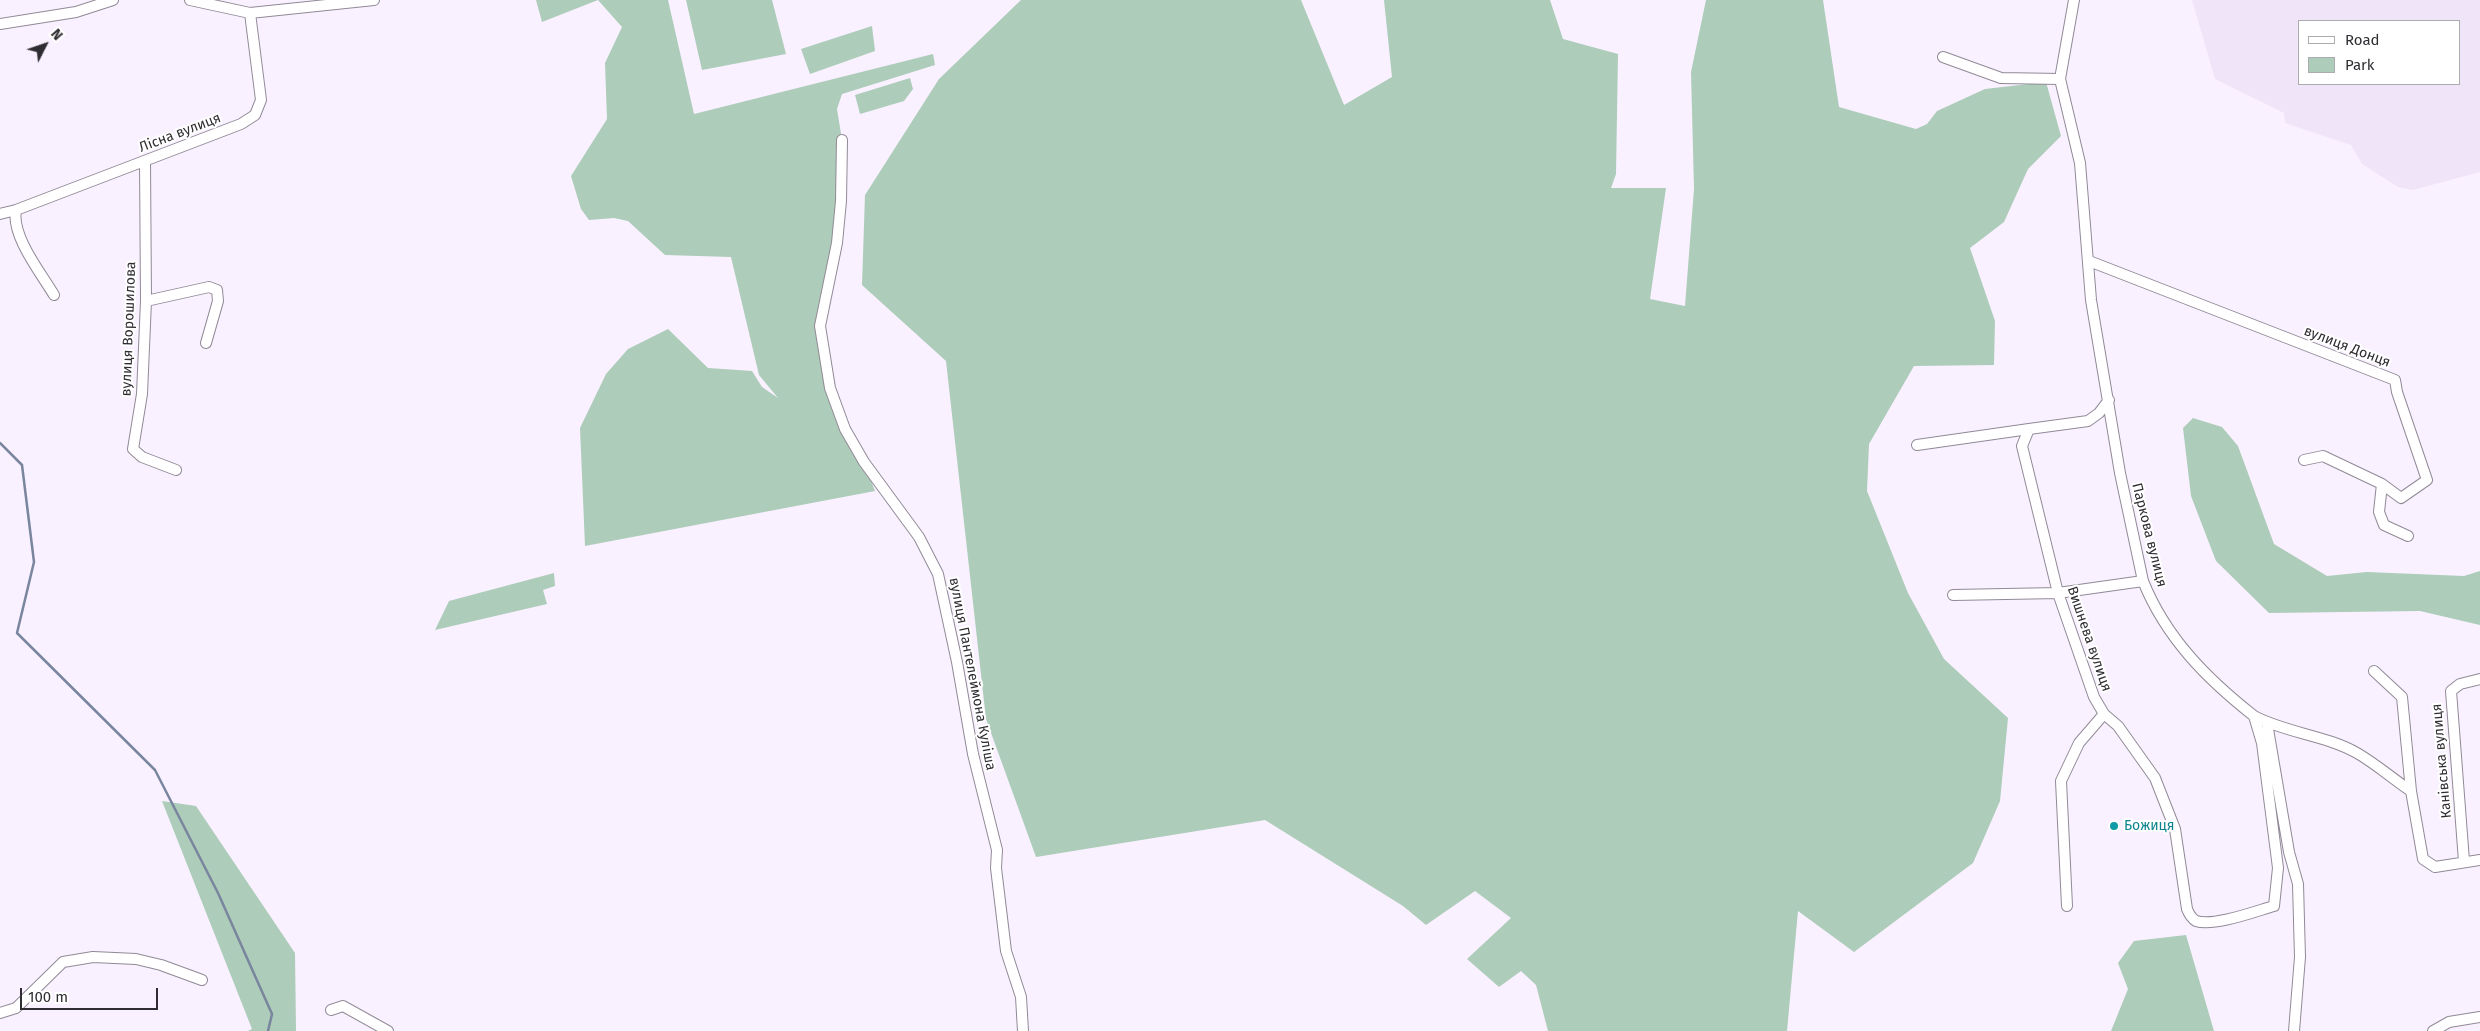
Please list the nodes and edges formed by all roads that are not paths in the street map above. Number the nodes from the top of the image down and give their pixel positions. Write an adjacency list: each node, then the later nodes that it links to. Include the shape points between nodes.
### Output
1 (113, 0): 6 (street, via 76,12)
2 (190, 0): 5 (street)
3 (374, 0): 5 (street)
4 (2074, 0): 8 (street, Паркова вулиця)
5 (250, 13): 10 (street, Лісна вулиця, via 262,100 255,115 241,124)
6 (0, 24)
7 (1943, 57): 8 (street, via 2001,78)
8 (2060, 80): 13 (street, Паркова вулиця, via 2080,164)
9 (842, 140): 43 (street, вулиця Пантелеймона Куліша, via 841,201 820,326 830,388 845,429 864,462 919,536 938,574 973,754 997,850 996,868 1006,951 1021,997)
10 (145, 161): 11 (street, Лісна вулиця); 15 (street, вулиця Ворошилова)
11 (16, 210): 12 (street, Лісна вулиця); 14 (street, via 14,219 20,238)
12 (0, 214)
13 (2089, 261): 17 (street, Паркова вулиця, via 2091,300); 22 (street, вулиця Донця, via 2395,380 2427,480 2401,498)
14 (54, 295)
15 (146, 301): 16 (street, via 209,287 217,290 218,301); 21 (street, вулиця Ворошилова, via 142,394 132,449 142,457)
16 (206, 343)
17 (2109, 400): 18 (street, via 2088,421); 24 (street, Паркова вулиця, via 2120,473)
18 (2030, 429): 19 (street); 25 (street, Вишнева вулиця, via 2022,446)
19 (1917, 444)
20 (2304, 460): 22 (street, вулиця Донця, via 2323,456)
21 (176, 470)
22 (2382, 484): 23 (street, via 2380,512 2384,525)
23 (2408, 536)
24 (2144, 581): 25 (street); 30 (street, Паркова вулиця, via 2150,598 2187,656)
25 (2058, 593): 26 (street); 29 (street, Вишнева вулиця, via 2094,697)
26 (1953, 595)
27 (2374, 671): 32 (street, via 2402,697)
28 (2480, 680): 35 (street, Канівська вулиця, via 2460,684 2450,691)
29 (2104, 714): 36 (street, Вишнева вулиця, via 2118,726 2154,778 2175,829 2191,918 2198,922 2217,921 2274,906); 37 (street, via 2079,744 2060,781)
30 (2254, 716): 31 (street, Паркова вулиця); 36 (street, Вишнева вулиця, via 2262,743)
31 (2266, 723): 32 (street, via 2356,753); 33 (street)
32 (2411, 792): 35 (street, via 2423,859 2434,867)
33 (2289, 852): 36 (street); 44 (street, via 2298,884 2300,956)
34 (2480, 860): 35 (street)
35 (2464, 862)
36 (2278, 868)
37 (2067, 906)
38 (202, 980): 40 (street, via 136,959 93,957 71,960 64,962 16,1008)
39 (331, 1010): 42 (street, via 343,1006)
40 (0, 1014)
41 (2480, 1017): 45 (street, via 2449,1022)
42 (388, 1031)
43 (1023, 1031)
44 (2294, 1031)
45 (2433, 1031)

